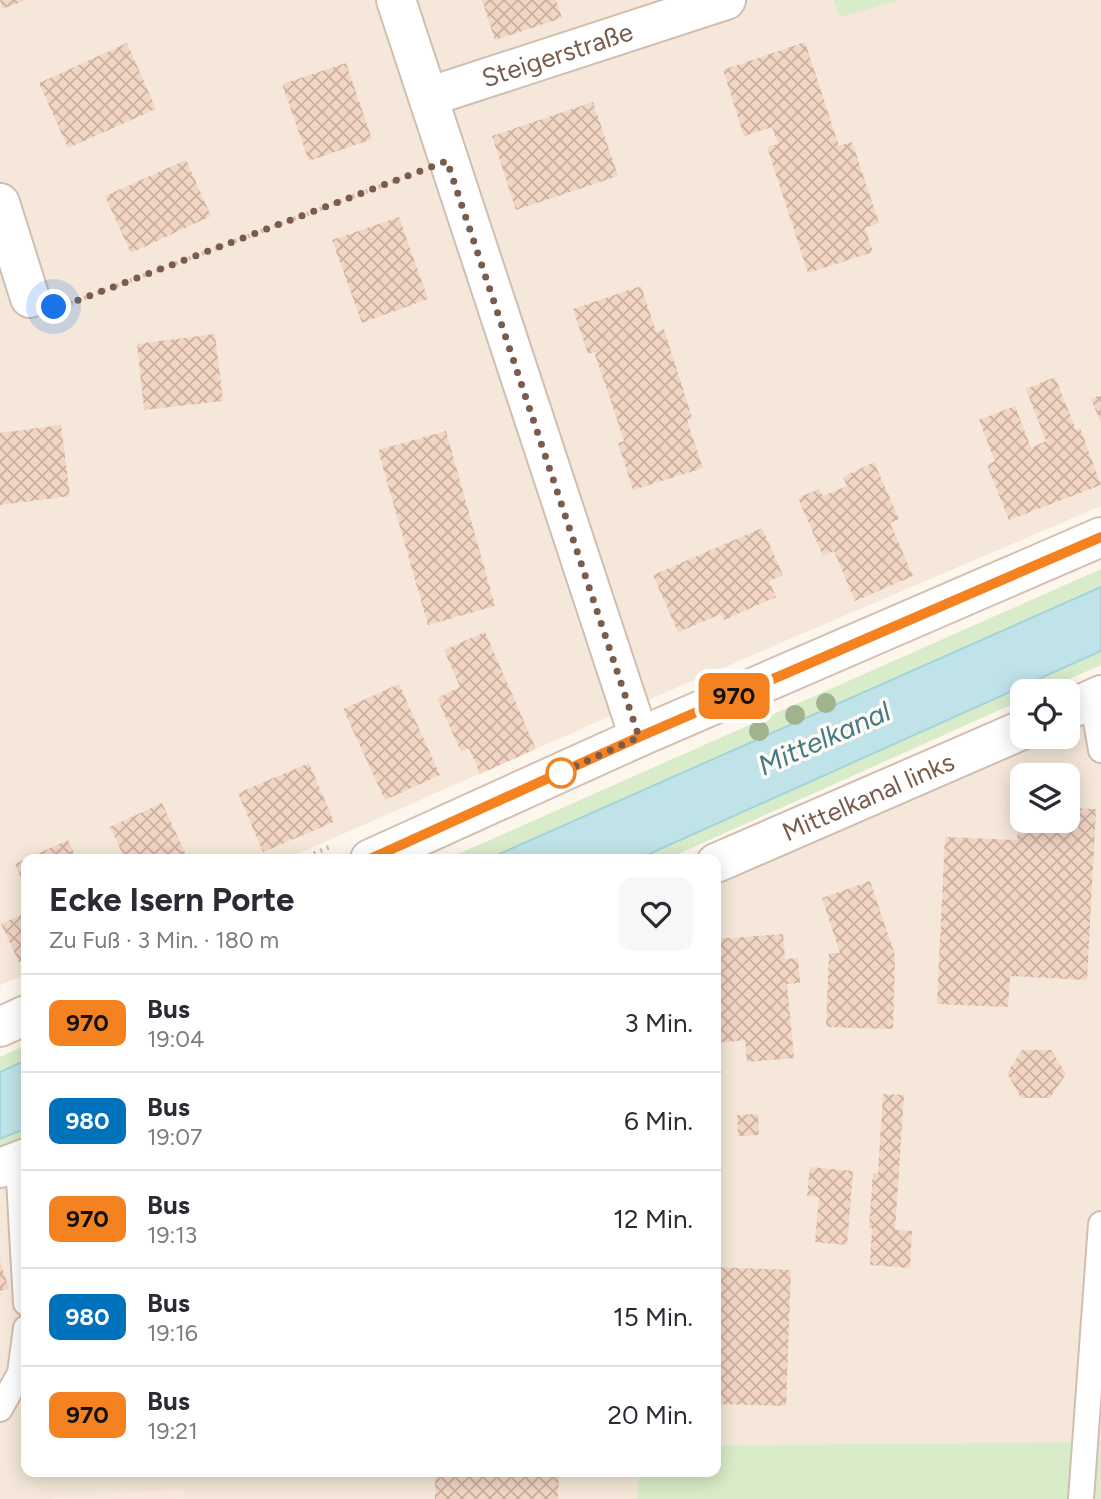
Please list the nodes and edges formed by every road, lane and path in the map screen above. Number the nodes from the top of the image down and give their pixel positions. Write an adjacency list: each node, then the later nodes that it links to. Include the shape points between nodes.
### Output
1 (396, 0): 3 (street)
2 (726, 0): 3 (street, Steigerstraße)
3 (428, 97): 4 (street)
4 (447, 161): 6 (path, via 60,307); 10 (street)
5 (0, 203): 6 (street)
6 (30, 298)
7 (1101, 537): 10 (street)
8 (1087, 702): 11 (lane)
9 (1010, 735): 13 (street, Mittelkanal links)
10 (639, 737): 12 (street)
11 (1101, 750)
12 (381, 854)
13 (721, 861)
14 (21, 1017): 15 (street)
15 (0, 1027)
16 (15, 1163): 18 (lane)
17 (1101, 1224): 21 (lane)
18 (21, 1239)
19 (21, 1366): 20 (lane)
20 (0, 1409)
21 (1081, 1499)

